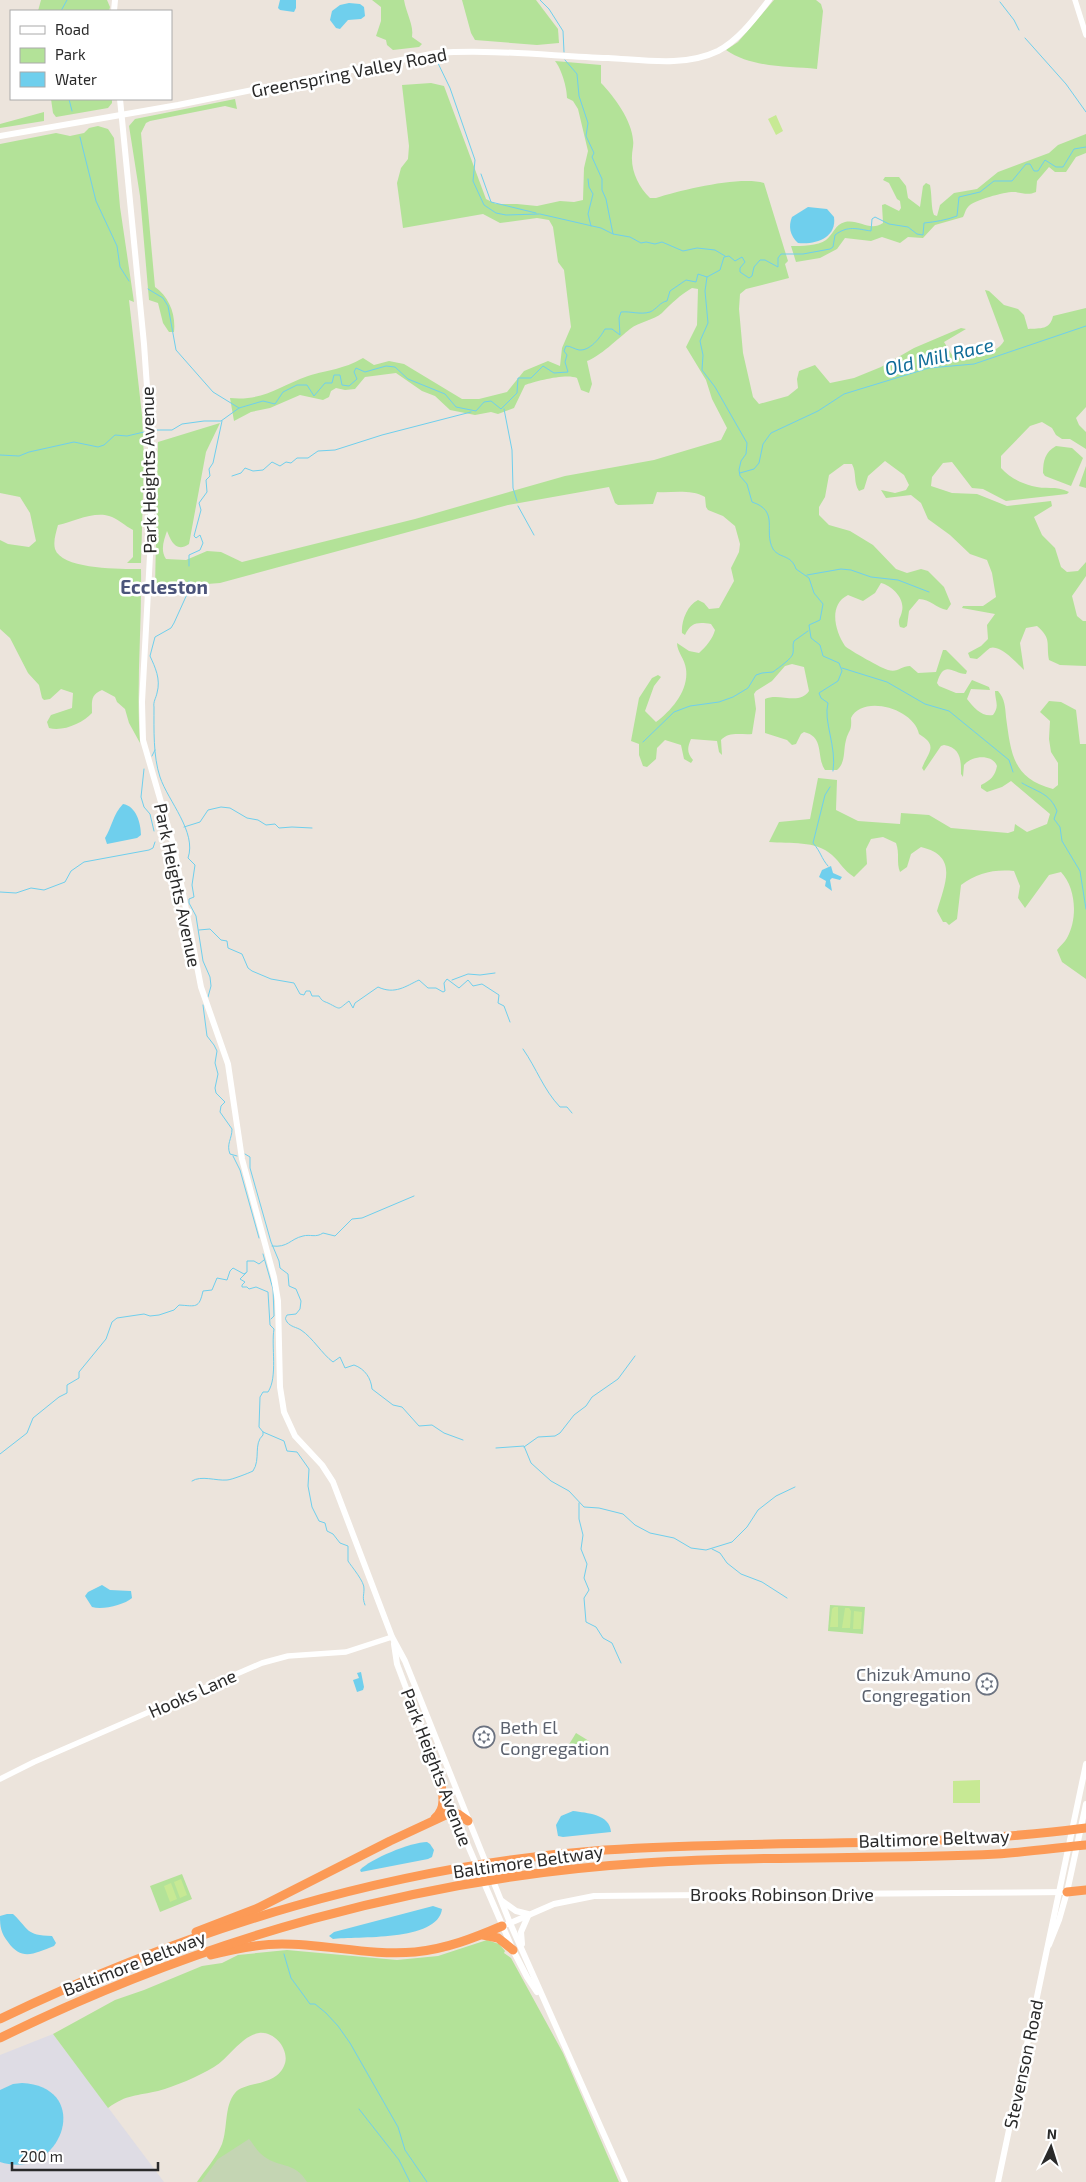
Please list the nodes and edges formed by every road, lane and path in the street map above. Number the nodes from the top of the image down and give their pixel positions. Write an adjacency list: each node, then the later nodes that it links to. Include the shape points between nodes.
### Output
1 (769, 0): 5 (main road, Greenspring Valley Road, via 730,43 715,52 691,59 436,53)
2 (1075, 0): 3 (street)
3 (1086, 35)
4 (120, 100): 5 (main road, Park Heights Avenue)
5 (121, 116): 6 (main road, Greenspring Valley Road); 7 (main road, Park Heights Avenue, via 151,444 143,740 171,834 201,987 228,1064 242,1159 274,1277 284,1412 295,1436 322,1465 332,1482)
6 (0, 136)
7 (392, 1637): 8 (main road, Park Heights Avenue); 9 (main road, Park Heights Avenue); 13 (street, Hooks Lane, via 346,1652 294,1655 262,1663 34,1762)
8 (402, 1677): 9 (main road); 10 (main road, Park Heights Avenue)
9 (418, 1695): 10 (main road); 16 (main road, Park Heights Avenue)
10 (419, 1721): 12 (main road, Park Heights Avenue)
11 (1086, 1764): 21 (main road, Stevenson Road, via 1066,1856)
12 (438, 1772): 15 (main road, Park Heights Avenue); 17 (highway, via 443,1804)
13 (0, 1780)
14 (1086, 1804): 18 (main road, Stevenson Road)
15 (454, 1813): 16 (highway); 17 (highway); 24 (main road, Park Heights Avenue, via 490,1897)
16 (468, 1821): 22 (main road, Park Heights Avenue)
17 (431, 1822): 27 (highway, via 258,1908)
18 (1084, 1824): 21 (main road, Stevenson Road); 27 (highway, Baltimore Beltway, via 997,1836 700,1844 550,1856 460,1869 321,1898)
19 (1086, 1845): 29 (highway, Baltimore Beltway, via 998,1854 700,1860 554,1872 372,1904 271,1930)
20 (1086, 1890): 21 (highway)
21 (1063, 1892): 23 (main road, Brooks Robinson Drive, via 594,1896 564,1901); 34 (main road, Stevenson Road, via 1059,1920 1048,1946)
22 (500, 1898): 23 (main road, via 516,1911); 24 (main road, Park Heights Avenue)
23 (529, 1914): 24 (main road, Brooks Robinson Drive); 28 (main road, via 521,1932)
24 (506, 1924): 25 (highway); 26 (main road, Park Heights Avenue); 28 (main road, Park Heights Avenue)
25 (483, 1935): 26 (highway, via 498,1938); 29 (highway, via 414,1952 298,1944 250,1946)
26 (513, 1950): 30 (main road, Park Heights Avenue)
27 (155, 1951): 31 (highway, Baltimore Beltway)
28 (526, 1960): 30 (main road, Park Heights Avenue)
29 (162, 1967): 32 (highway, Baltimore Beltway)
30 (544, 2001): 33 (main road, Park Heights Avenue)
31 (0, 2019)
32 (0, 2038)
33 (625, 2182)
34 (998, 2182)

